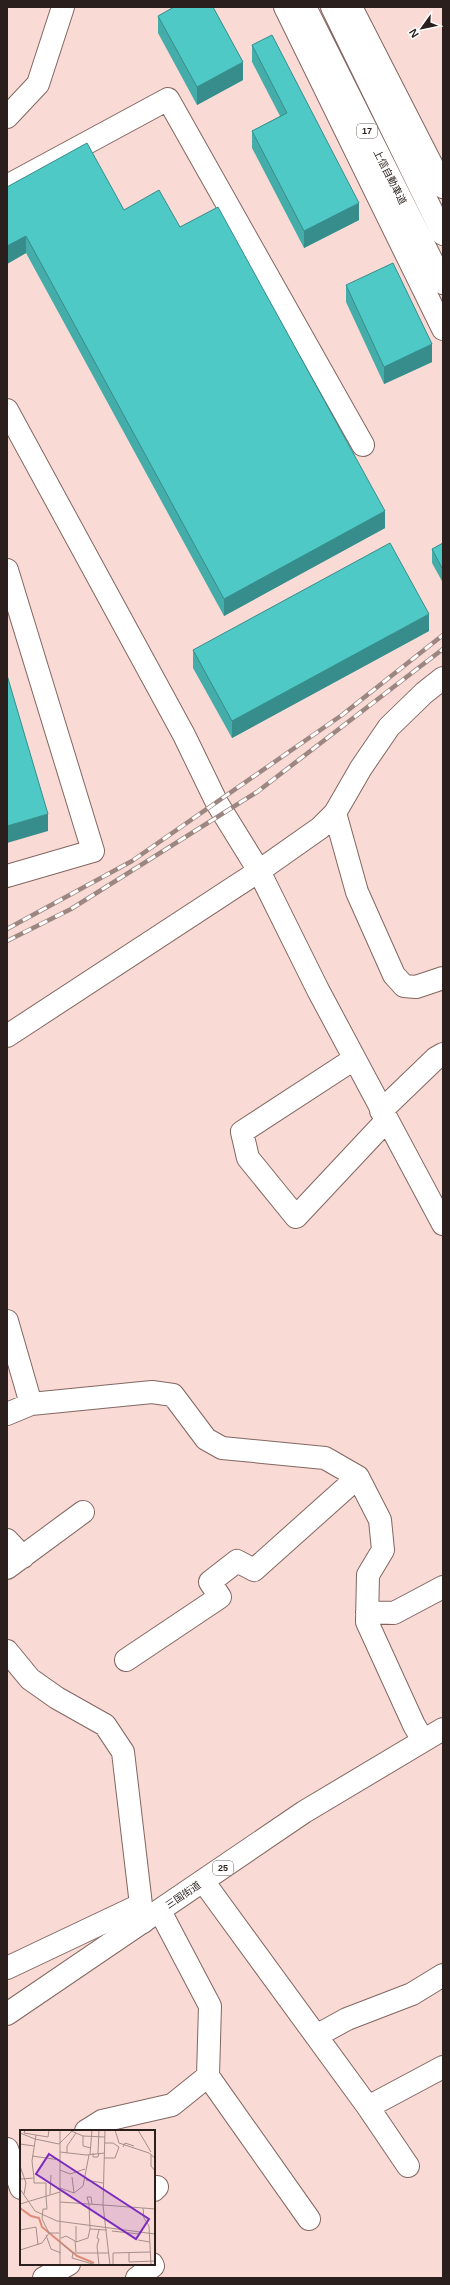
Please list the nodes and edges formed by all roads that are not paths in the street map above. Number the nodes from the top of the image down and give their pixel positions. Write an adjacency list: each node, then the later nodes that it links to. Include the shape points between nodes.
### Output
1 (63, 7): 6 (main road, via 38,84)
2 (285, 7): 11 (main road)
3 (305, 7): 10 (main road, 上信自動車道 / 17)
4 (332, 7): 9 (main road, 17)
5 (351, 7): 8 (main road)
6 (7, 117)
7 (7, 186): 13 (main road, via 168,99)
8 (443, 187)
9 (443, 234)
10 (443, 283)
11 (443, 329)
12 (7, 410): 17 (main road, via 180,728 217,803)
13 (363, 445)
14 (7, 570): 18 (main road, via 93,851)
15 (443, 678): 16 (main road, via 389,727)
16 (335, 813): 17 (main road, via 320,828); 19 (main road, via 357,892 394,975 404,986 416,987)
17 (259, 871): 20 (main road); 22 (main road)
18 (7, 876)
19 (443, 978)
20 (7, 1036)
21 (443, 1054): 23 (main road, via 436,1058)
22 (354, 1059): 23 (main road); 23 (main road, via 242,1132 248,1158 296,1217)
23 (383, 1116): 24 (main road)
24 (443, 1224)
25 (7, 1321): 26 (main road)
26 (31, 1404): 27 (main road); 28 (main road, via 152,1392 173,1395 206,1439 222,1448 325,1458)
27 (7, 1414)
28 (358, 1477): 33 (main road, via 380,1520 383,1550 368,1575); 35 (main road, via 254,1570 237,1561 210,1582 220,1597)
29 (83, 1512): 31 (main road)
30 (7, 1540): 31 (main road)
31 (15, 1562)
32 (443, 1587): 33 (main road, via 394,1613)
33 (367, 1612): 37 (main road, via 367,1622)
34 (7, 1651): 39 (main road, via 30,1679 57,1698 105,1725 124,1752)
35 (126, 1660)
36 (443, 1729): 37 (main road, 三国街道 / 25)
37 (423, 1740): 38 (main road, 三国街道 / 25, via 304,1812)
38 (203, 1881): 39 (main road, 三国街道 / 25); 43 (main road)
39 (148, 1912): 40 (main road); 42 (main road, 三国街道 / 25); 45 (main road, via 210,2006)
40 (7, 1968)
41 (443, 1975): 43 (main road, via 412,1994 347,2019)
42 (7, 2014)
43 (316, 2036): 46 (main road)
44 (442, 2069): 46 (main road)
45 (208, 2076): 47 (main road, via 172,2105 102,2121); 51 (main road)
46 (368, 2107): 49 (main road)
47 (88, 2130)
48 (7, 2151): 50 (main road)
49 (408, 2166)
50 (19, 2177)
51 (309, 2219)
52 (67, 2265): 55 (main road)
53 (69, 2265): 56 (main road)
54 (153, 2265): 57 (main road)
55 (44, 2278)
56 (75, 2278)
57 (137, 2278)

